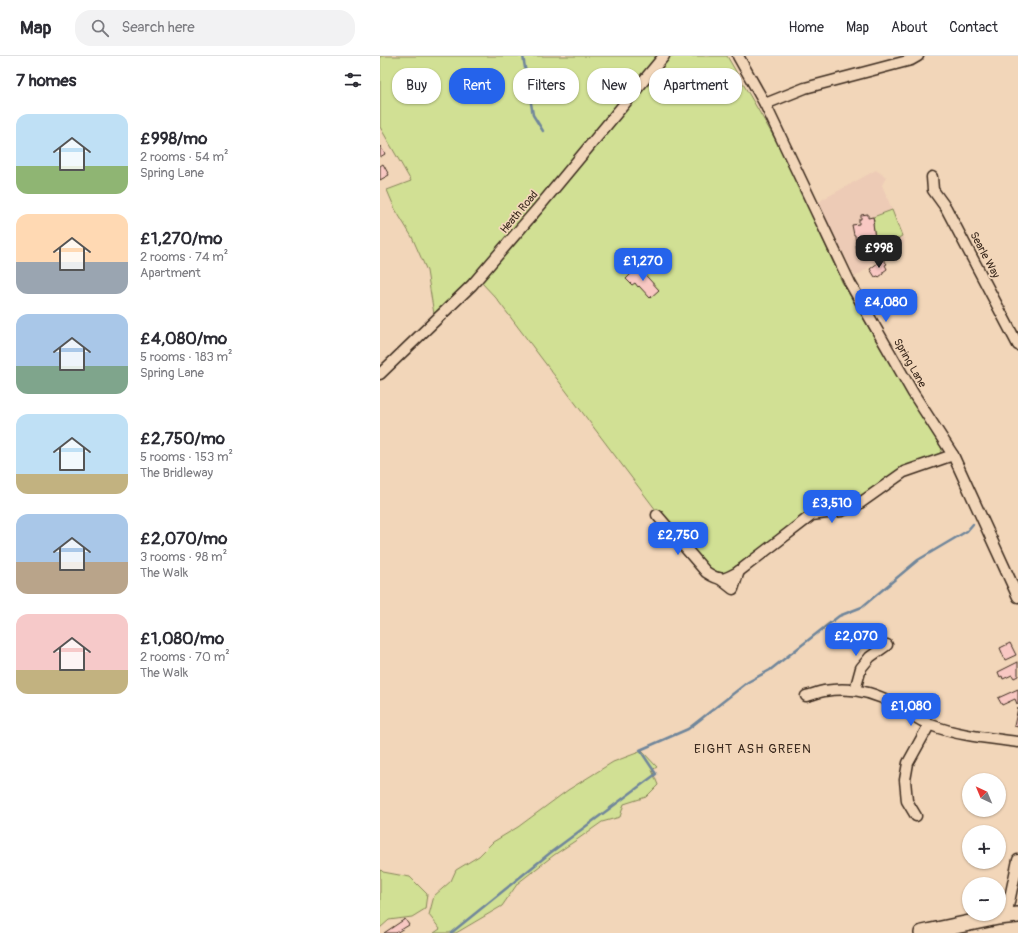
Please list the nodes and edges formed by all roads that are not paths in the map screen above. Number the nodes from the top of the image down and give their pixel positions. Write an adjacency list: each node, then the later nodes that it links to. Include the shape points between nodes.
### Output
1 (664, 56): 7 (street, Heath Road, via 472,285)
2 (738, 56): 4 (street, Spring Lane)
3 (918, 56): 4 (street, via 805,88)
4 (765, 104): 8 (street, Spring Lane, via 850,283 913,394)
5 (932, 177): 6 (street, Searle Way, via 933,190 946,208)
6 (1018, 345)
7 (380, 374)
8 (953, 456): 9 (street, via 904,472 856,506 812,515 740,571 725,579 706,572); 10 (street, Spring Lane)
9 (658, 515)
10 (1018, 597)
11 (887, 646): 12 (street, via 870,657 861,668)
12 (855, 690): 13 (street, via 823,691); 14 (street, via 871,693 886,700)
13 (806, 696)
14 (929, 725): 15 (street, via 949,731); 16 (street, via 908,763 905,780 907,801)
15 (1018, 742)
16 (916, 816)
17 (1018, 860): 18 (street)
18 (1012, 915): 19 (main road)
19 (922, 933)

